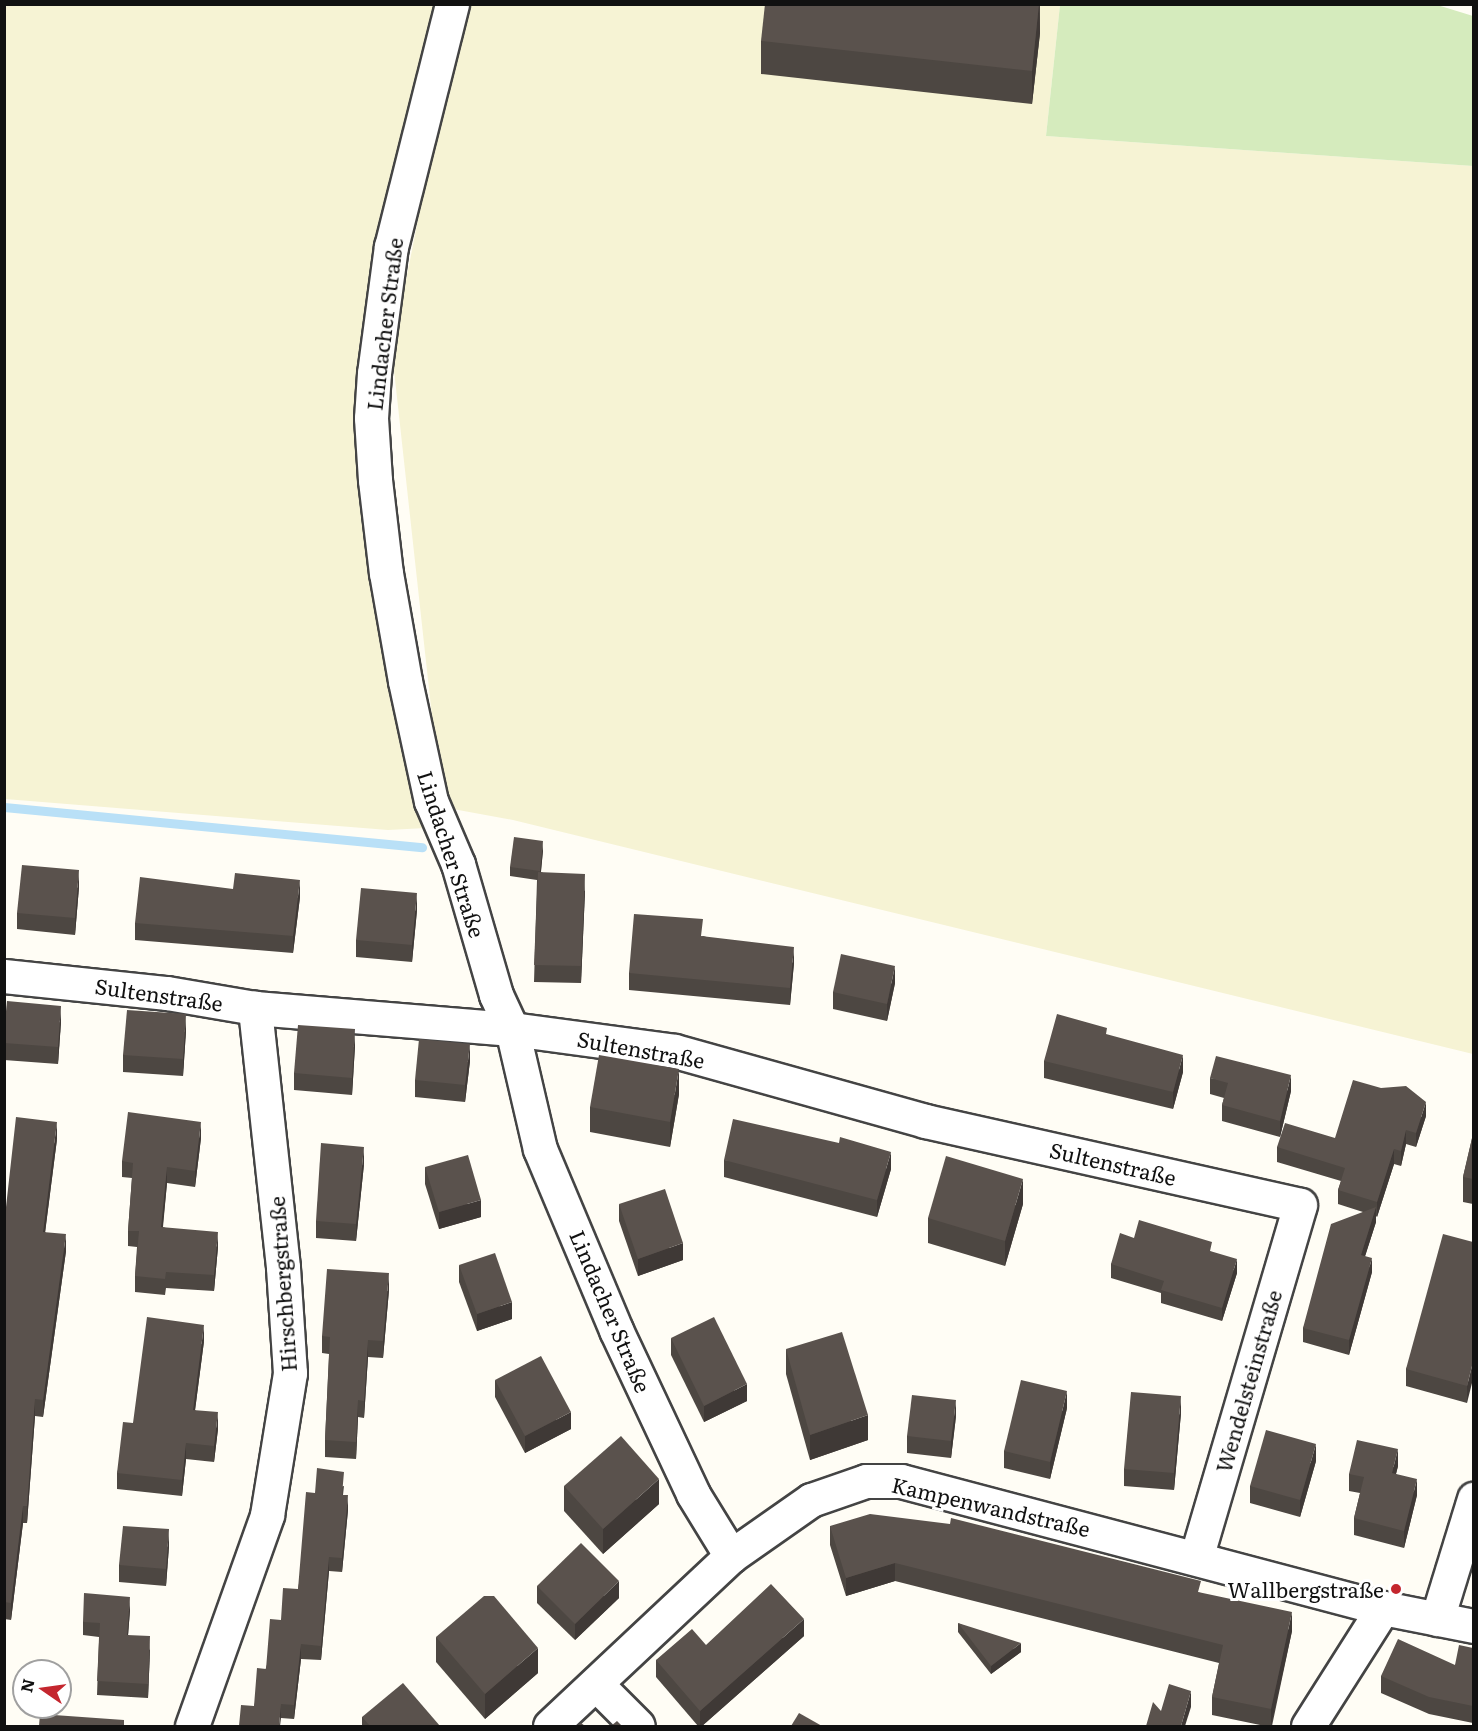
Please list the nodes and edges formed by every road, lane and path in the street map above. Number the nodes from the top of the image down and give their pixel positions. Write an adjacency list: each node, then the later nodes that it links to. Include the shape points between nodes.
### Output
1 (452, 4): 4 (street, Lindacher Straße, via 391,246 374,373 373,439 386,573 431,801 458,864 496,995)
2 (4, 976): 3 (street, Sultenstraße, via 167,993)
3 (255, 1008): 4 (street, Sultenstraße); 13 (street, Hirschbergstraße, via 283,1267 290,1373 267,1515)
4 (512, 1029): 5 (street, Sultenstraße, via 675,1051 925,1121); 7 (street, Lindacher Straße, via 540,1149 616,1330 693,1494)
5 (1300, 1205): 8 (street, Wendelsteinstraße)
6 (1473, 1499): 10 (street)
7 (731, 1556): 8 (street, Kampenwandstraße, via 811,1500 866,1481 901,1481); 12 (street, Kampenwandstraße)
8 (1197, 1556): 9 (street, Kampenwandstraße)
9 (1383, 1608): 10 (street, Kampenwandstraße); 16 (street)
10 (1437, 1619): 11 (street, Kampenwandstraße)
11 (1473, 1626)
12 (596, 1684): 14 (street, Kampenwandstraße); 15 (street)
13 (192, 1726)
14 (550, 1726)
15 (638, 1726)
16 (1308, 1726)

